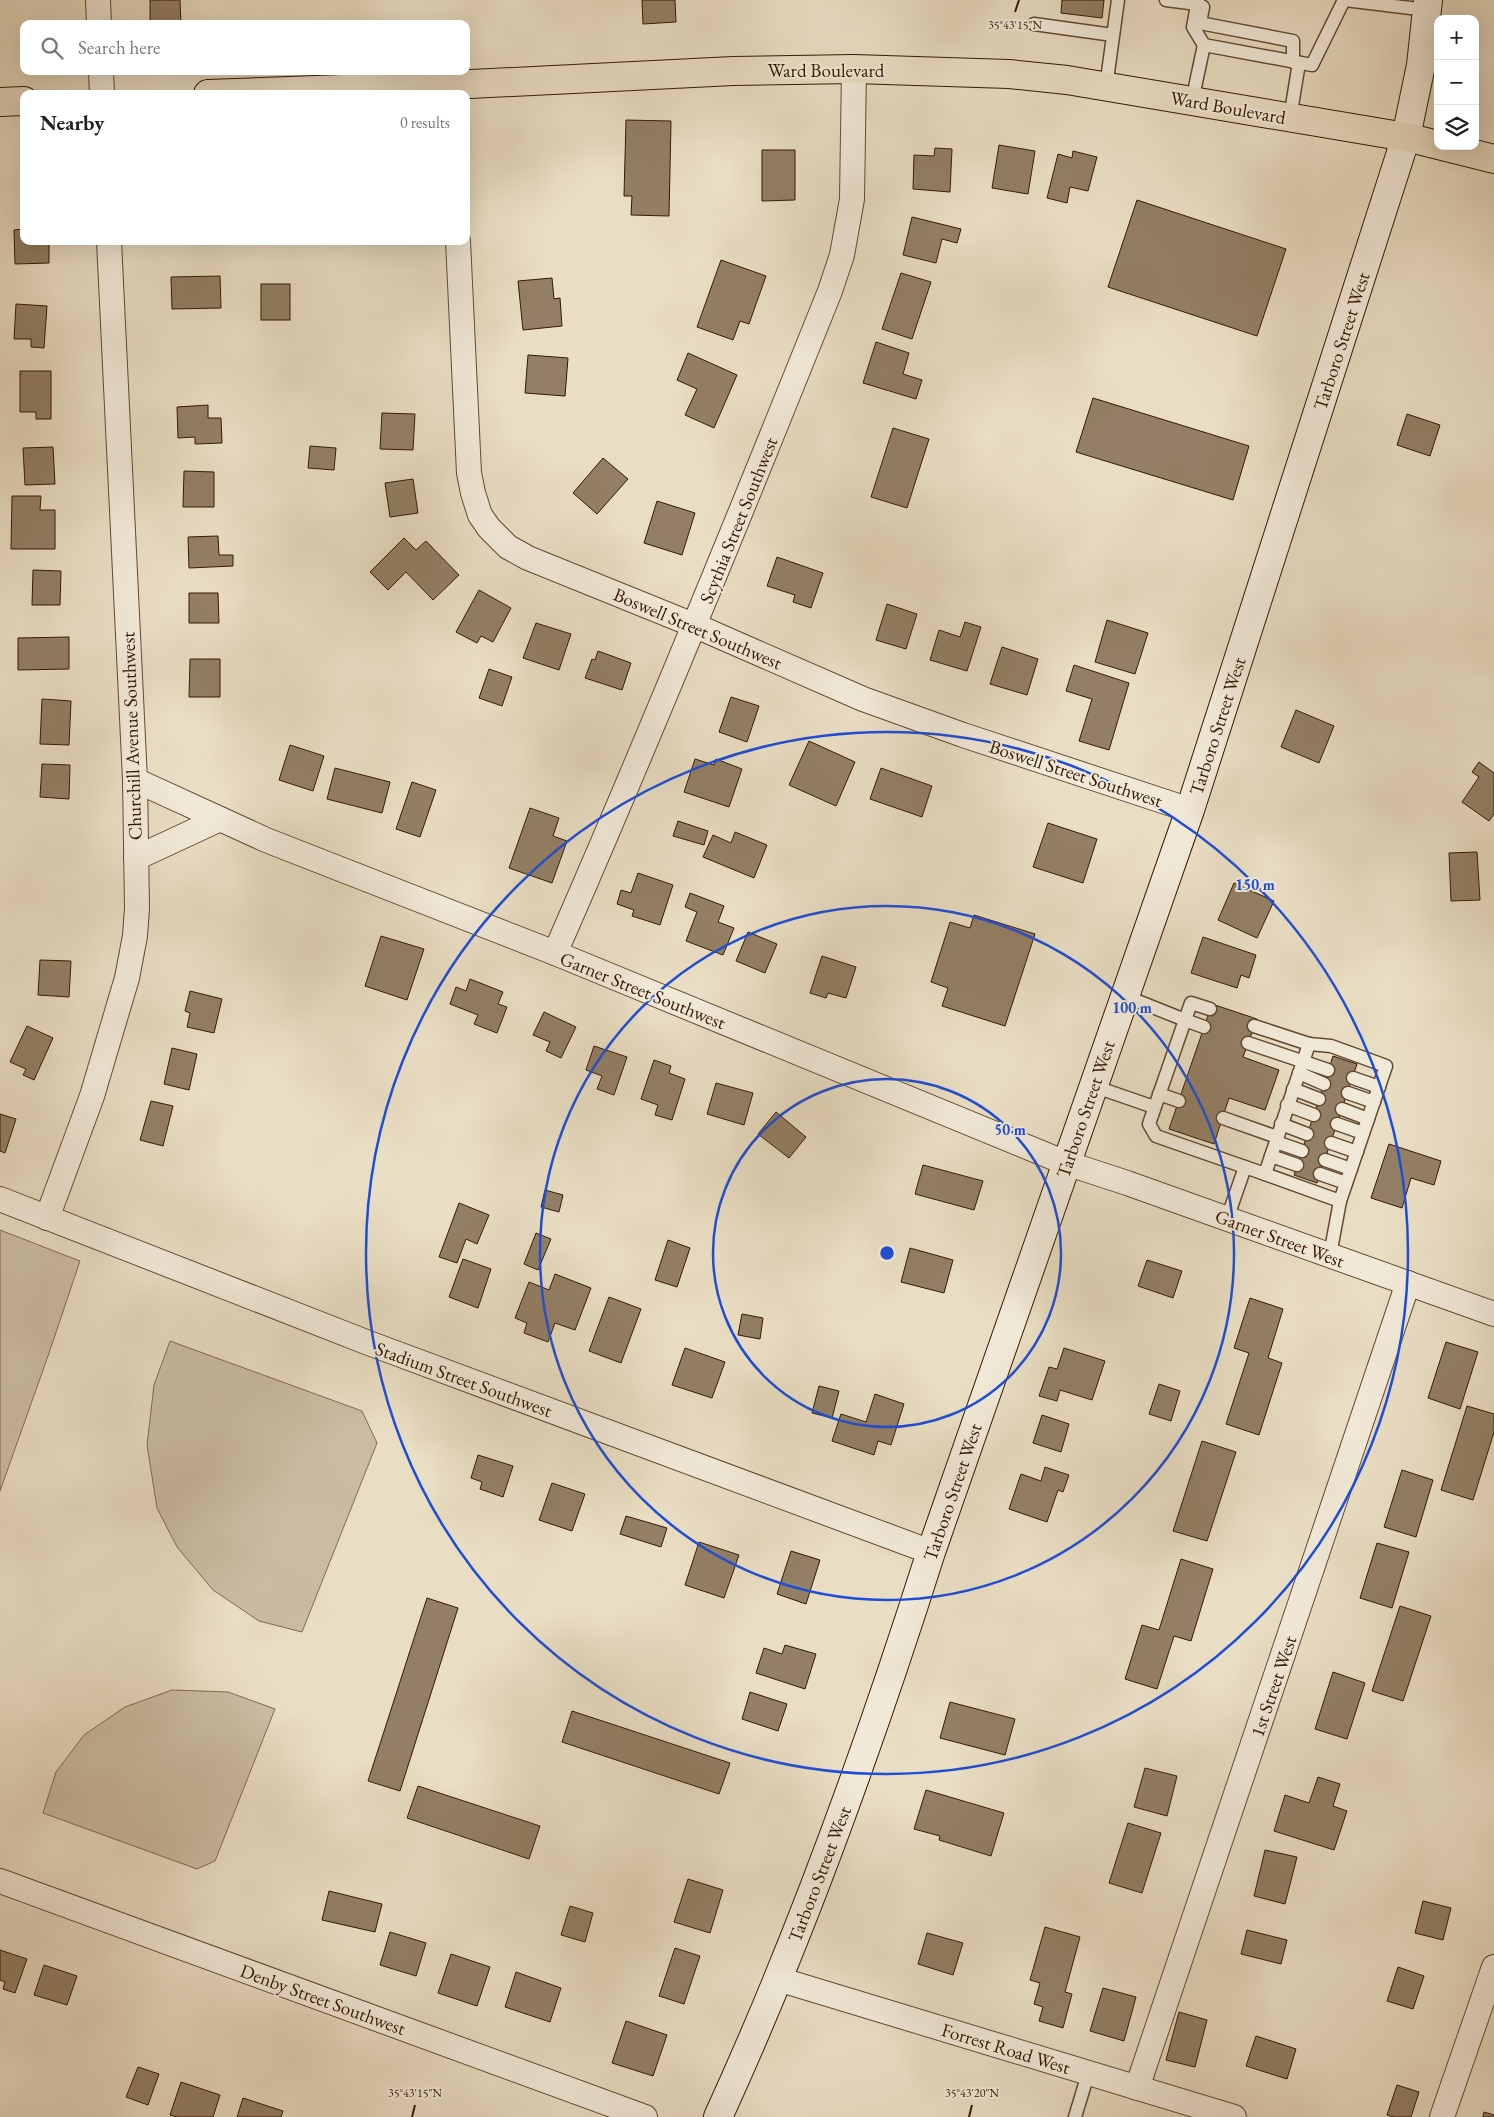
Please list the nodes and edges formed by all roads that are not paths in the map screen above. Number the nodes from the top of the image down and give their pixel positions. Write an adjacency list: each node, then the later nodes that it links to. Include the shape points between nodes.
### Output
1 (98, 0): 7 (street)
2 (1118, 0): 10 (lane)
3 (1166, 0): 5 (lane)
4 (1345, 0): 6 (lane); 13 (lane, via 1312,65)
5 (1200, 1): 9 (lane, via 1200,23); 11 (lane, via 1192,27)
6 (1427, 5): 24 (main road, Tarboro Street West, via 1421,65)
7 (99, 20)
8 (1034, 24): 10 (lane)
9 (1228, 24): 12 (lane); 13 (lane, via 1285,36 1293,41)
10 (1113, 35): 16 (lane)
11 (1204, 45): 12 (lane); 21 (lane)
12 (1224, 48): 13 (lane)
13 (1291, 61): 23 (lane)
14 (854, 69): 16 (main road, Ward Boulevard, via 1009,74); 17 (main road, Ward Boulevard, via 733,71); 30 (street, Scythia Street Southwest, via 852,199 842,255)
15 (101, 75): 18 (street)
16 (1106, 87): 21 (main road, Ward Boulevard)
17 (451, 89): 19 (main road, Ward Boulevard)
18 (102, 90)
19 (402, 90)
20 (20, 101): 22 (main road)
21 (1192, 101): 23 (main road, Ward Boulevard)
22 (0, 102)
23 (1290, 118): 24 (main road, Ward Boulevard)
24 (1406, 137): 25 (main road, Ward Boulevard); 32 (main road, Tarboro Street West)
25 (1434, 144)
26 (1458, 150): 27 (main road)
27 (1494, 159)
28 (109, 245): 31 (street, Churchill Avenue Southwest)
29 (458, 245): 30 (street, Boswell Street Southwest, via 469,473 480,515 500,540 528,558)
30 (696, 626): 32 (street, Boswell Street Southwest, via 863,699); 35 (street, Scythia Street Southwest)
31 (135, 780): 33 (street, Garner Street Southwest); 34 (street, Churchill Avenue Southwest)
32 (1190, 810): 36 (main road, Tarboro Street West)
33 (220, 819): 34 (street); 35 (street, Garner Street Southwest)
34 (136, 858): 81 (street, Churchill Avenue Southwest, via 137,908 127,978 92,1096)
35 (555, 953): 72 (street, Garner Street Southwest)
36 (1125, 996): 38 (lane); 48 (main road, Tarboro Street West)
37 (1210, 1009): 38 (lane, via 1191,1003)
38 (1185, 1020): 40 (lane); 52 (lane)
39 (1254, 1026): 42 (lane)
40 (1204, 1027)
41 (1248, 1043): 43 (lane)
42 (1309, 1044): 43 (lane); 49 (lane, via 1331,1046 1386,1066)
43 (1303, 1060): 44 (lane); 45 (lane)
44 (1328, 1070)
45 (1299, 1073): 47 (lane); 50 (lane)
46 (1353, 1078): 49 (lane)
47 (1324, 1084)
48 (1093, 1086): 57 (lane); 72 (main road, Tarboro Street West)
49 (1379, 1087): 55 (lane)
50 (1293, 1089): 53 (lane); 56 (lane)
51 (1348, 1093): 55 (lane)
52 (1159, 1094): 54 (lane); 57 (lane)
53 (1319, 1099)
54 (1179, 1101)
55 (1374, 1102): 61 (lane)
56 (1287, 1105): 59 (lane); 62 (lane)
57 (1154, 1107): 74 (lane, via 1149,1124 1156,1136)
58 (1342, 1109): 61 (lane)
59 (1314, 1115)
60 (1223, 1118): 66 (lane)
61 (1368, 1119): 64 (lane)
62 (1281, 1124): 65 (lane); 66 (lane)
63 (1337, 1124): 64 (lane)
64 (1363, 1133): 69 (lane)
65 (1307, 1134)
66 (1276, 1140): 68 (lane); 70 (lane)
67 (1331, 1143): 69 (lane)
68 (1302, 1151)
69 (1357, 1152): 75 (lane)
70 (1271, 1156): 73 (lane); 76 (lane)
71 (1325, 1160): 75 (lane)
72 (1066, 1163): 82 (street, Garner Street West); 86 (main road, Tarboro Street West)
73 (1297, 1165)
74 (1245, 1167): 76 (lane); 82 (lane)
75 (1351, 1169): 78 (lane)
76 (1265, 1174): 80 (lane)
77 (1320, 1174): 78 (lane)
78 (1346, 1182): 80 (lane)
79 (0, 1199): 81 (street, Stadium Street Southwest)
80 (1340, 1201): 83 (lane)
81 (48, 1218): 86 (street, Stadium Street Southwest, via 366,1342)
82 (1227, 1219): 83 (street, Garner Street West)
83 (1330, 1255): 84 (street, Garner Street West)
84 (1408, 1283): 85 (street, Garner Street West); 91 (street, 1st Street West)
85 (1494, 1314)
86 (931, 1552): 89 (main road, Tarboro Street West, via 896,1663)
87 (0, 1881): 92 (street, Denby Street Southwest)
88 (1494, 1967): 96 (street)
89 (778, 1979): 90 (street, Forrest Road West); 93 (main road, Tarboro Street West)
90 (1088, 2074): 91 (street, Forrest Road West); 94 (lane)
91 (1137, 2088): 95 (street, Forrest Road West)
92 (645, 2117)
93 (718, 2117)
94 (1075, 2117)
95 (1234, 2117)
96 (1442, 2117)

